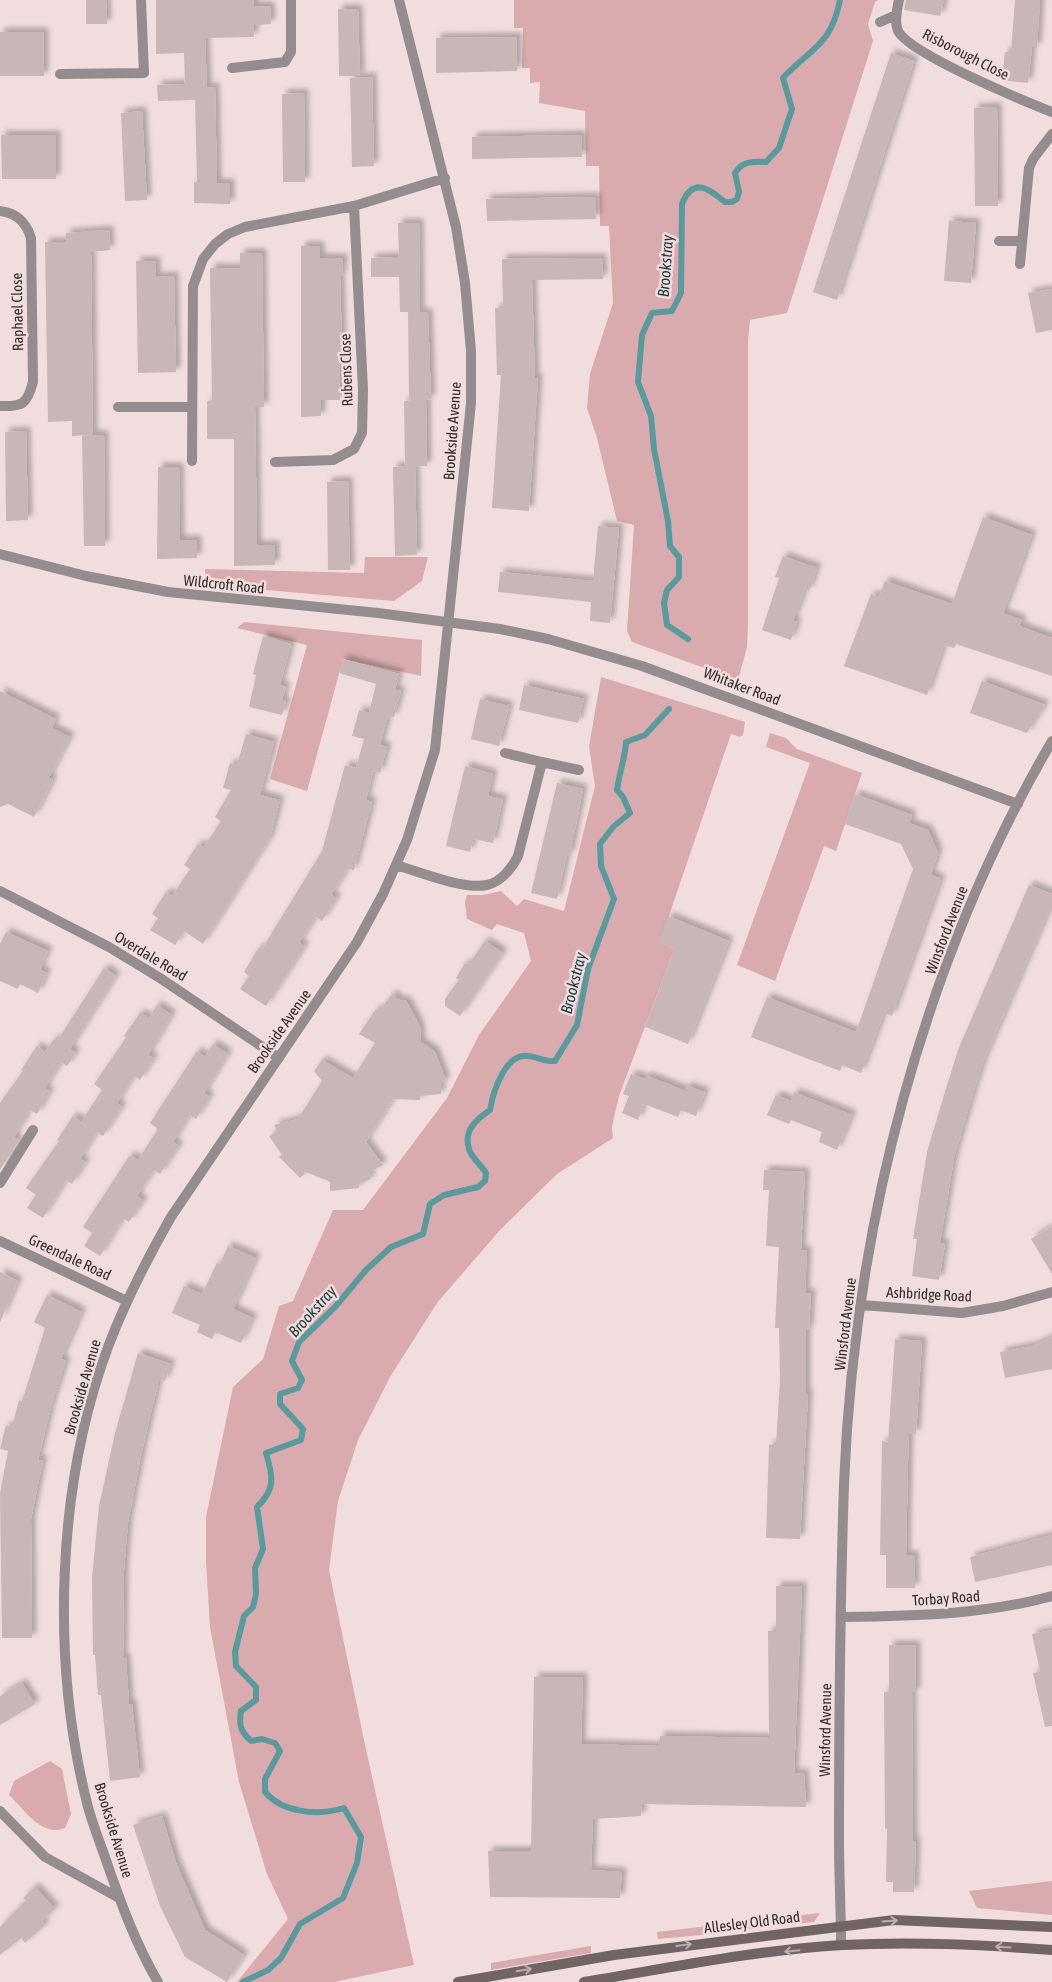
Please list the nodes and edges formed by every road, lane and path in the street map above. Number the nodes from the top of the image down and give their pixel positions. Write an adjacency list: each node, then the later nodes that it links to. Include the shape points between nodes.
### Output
1 (141, 0): 8 (street, via 144,73)
2 (291, 0): 7 (street, via 291,52 285,62)
3 (399, 0): 11 (street, Brookside Avenue)
4 (899, 0): 5 (street)
5 (896, 15): 6 (street); 9 (street, Risborough Close, via 898,30 918,48 955,69)
6 (880, 22)
7 (232, 68)
8 (60, 74)
9 (1052, 112)
10 (1052, 134): 15 (street, via 1030,168)
11 (445, 178): 12 (street); 23 (street, Brookside Avenue, via 465,282 471,351 465,471)
12 (354, 206): 19 (street, via 245,227 221,239 203,259 192,286); 21 (street, Rubens Close, via 363,390 362,433 354,449 333,460)
13 (0, 211): 17 (street, Raphael Close, via 22,220 31,238 33,372 29,398 18,407)
14 (998, 241): 15 (street)
15 (1022, 241): 16 (street)
16 (1020, 264)
17 (0, 406)
18 (118, 407): 19 (street)
19 (191, 407): 20 (street)
20 (192, 461)
21 (275, 462)
22 (0, 554): 23 (street, Wildcroft Road, via 168,592)
23 (449, 622): 28 (street, Whitaker Road, via 548,639 656,671); 29 (street, Brookside Avenue, via 435,750)
24 (1052, 741): 28 (street, Winsford Avenue)
25 (505, 753): 26 (street)
26 (542, 762): 27 (street); 29 (street, via 518,856 501,877 490,884 466,884)
27 (579, 770)
28 (1018, 804): 37 (street, Winsford Avenue, via 959,936 920,1044 897,1119 882,1184)
29 (396, 865): 31 (street, Brookside Avenue, via 357,942)
30 (0, 891): 31 (street, Overdale Road, via 109,947)
31 (279, 1058): 36 (street, Brookside Avenue, via 171,1217)
32 (33, 1130): 33 (street)
33 (0, 1183)
34 (0, 1241): 36 (street, Greendale Road)
35 (1052, 1292): 37 (street, Ashbridge Road, via 962,1313)
36 (127, 1301): 41 (street, Brookside Avenue, via 89,1408 68,1528 64,1597 70,1707 83,1780 88,1807)
37 (862, 1305): 39 (street, Winsford Avenue, via 844,1483)
38 (1052, 1596): 39 (street, Torbay Road, via 1014,1606 944,1615)
39 (842, 1617): 42 (street, Winsford Avenue)
40 (0, 1811): 41 (street, via 45,1857)
41 (119, 1898): 46 (street, Brookside Avenue)
42 (841, 1925): 43 (main road, Allesley Old Road, one-way to 43, via 894,1920); 44 (street, Winsford Avenue); 47 (main road, Allesley Old Road, one-way to 42, via 614,1955)
43 (1052, 1927)
44 (841, 1946): 45 (main road, one-way to 44, via 930,1943); 48 (main road, one-way to 48, via 740,1957)
45 (1052, 1950)
46 (158, 1982)
47 (458, 1982)
48 (584, 1982)

